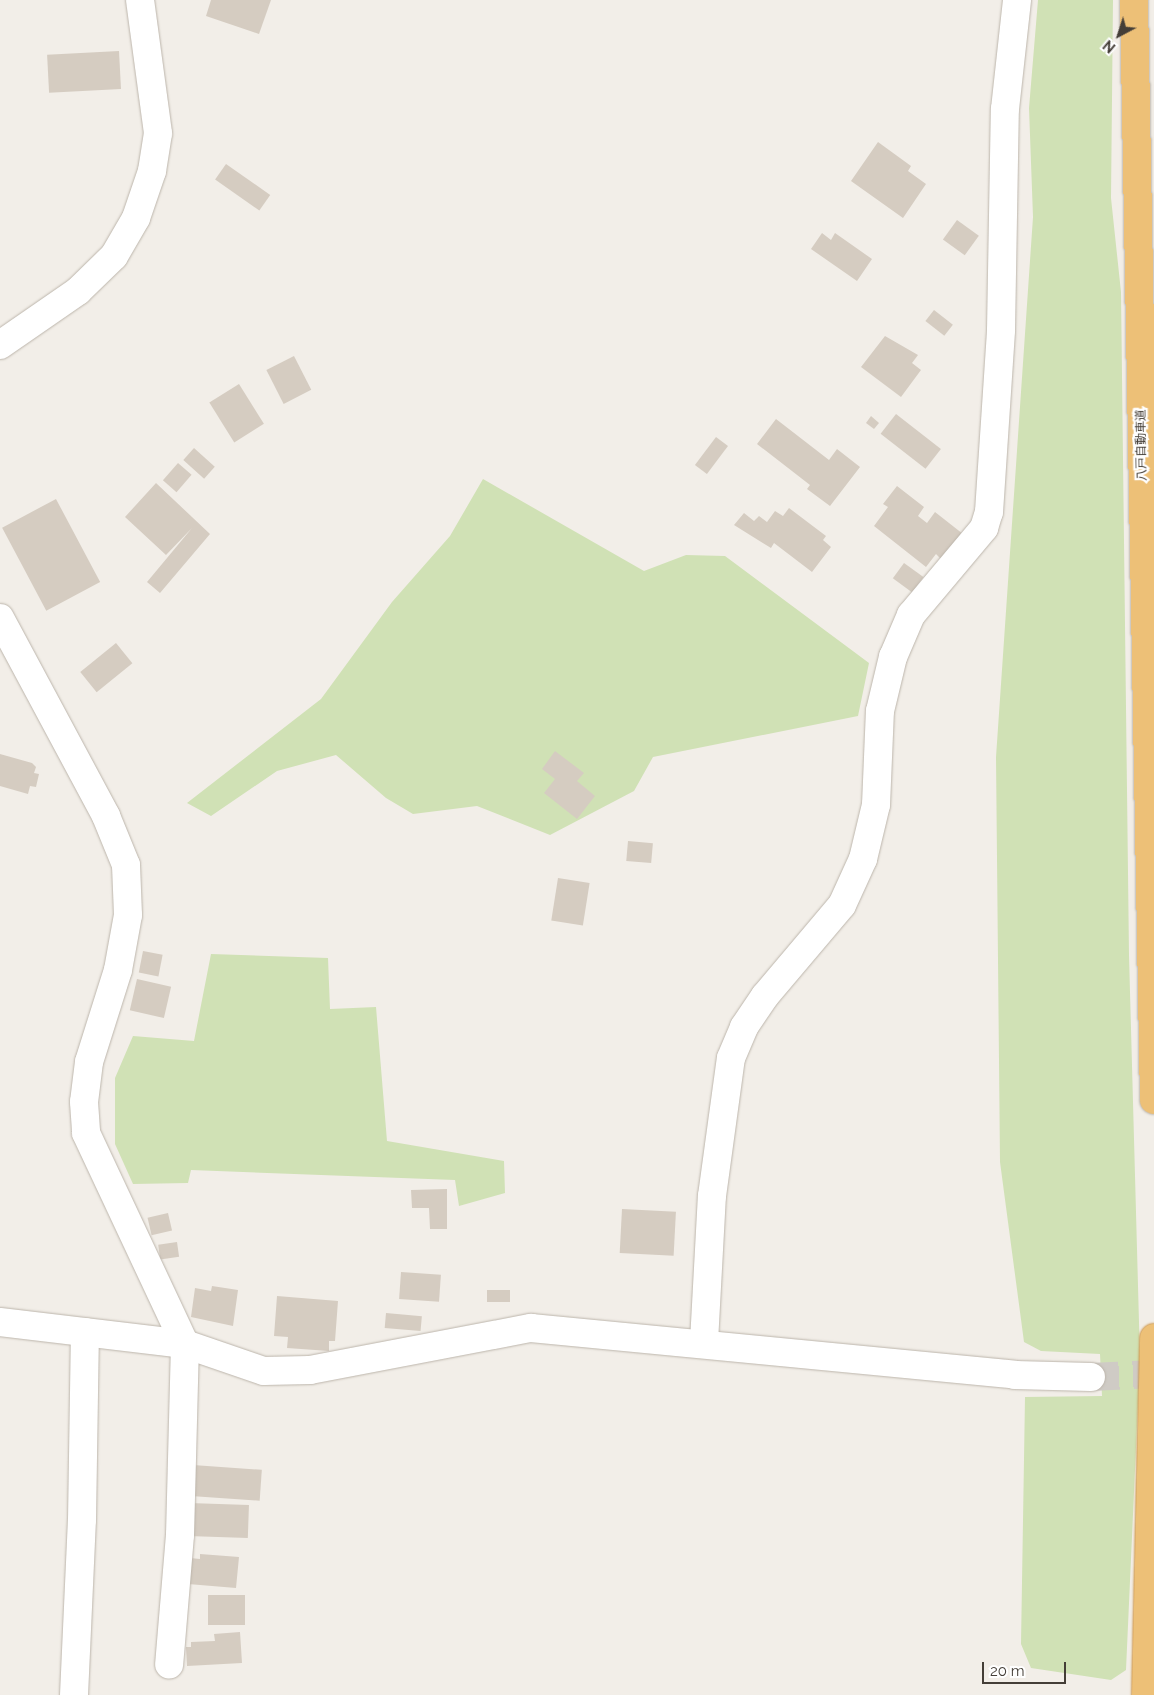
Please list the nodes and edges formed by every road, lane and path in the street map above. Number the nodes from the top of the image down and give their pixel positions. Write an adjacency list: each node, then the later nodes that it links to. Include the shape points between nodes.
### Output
1 (140, 0): 4 (street, via 158,133 152,172 136,218 114,256 78,291)
2 (1017, 0): 10 (street, via 1004,109 1001,330 989,512 984,528 912,615 893,657 880,710 876,805 863,859 842,905 765,996 744,1028 731,1058 712,1196)
3 (1134, 3): 6 (highway, 八戸自動車道)
4 (0, 345)
5 (0, 618): 11 (street, via 106,816 126,865 128,915 118,970 89,1062 84,1102 86,1133)
6 (1154, 1100)
7 (0, 1322): 8 (street)
8 (85, 1332): 11 (street); 14 (street, via 82,1520)
9 (1154, 1338): 15 (highway, bridge)
10 (704, 1342): 11 (street, via 531,1328 310,1370 264,1372); 12 (street, via 1015,1374)
11 (185, 1344): 13 (street, via 180,1535)
12 (1091, 1376)
13 (169, 1665)
14 (74, 1695)
15 (1146, 1695)

